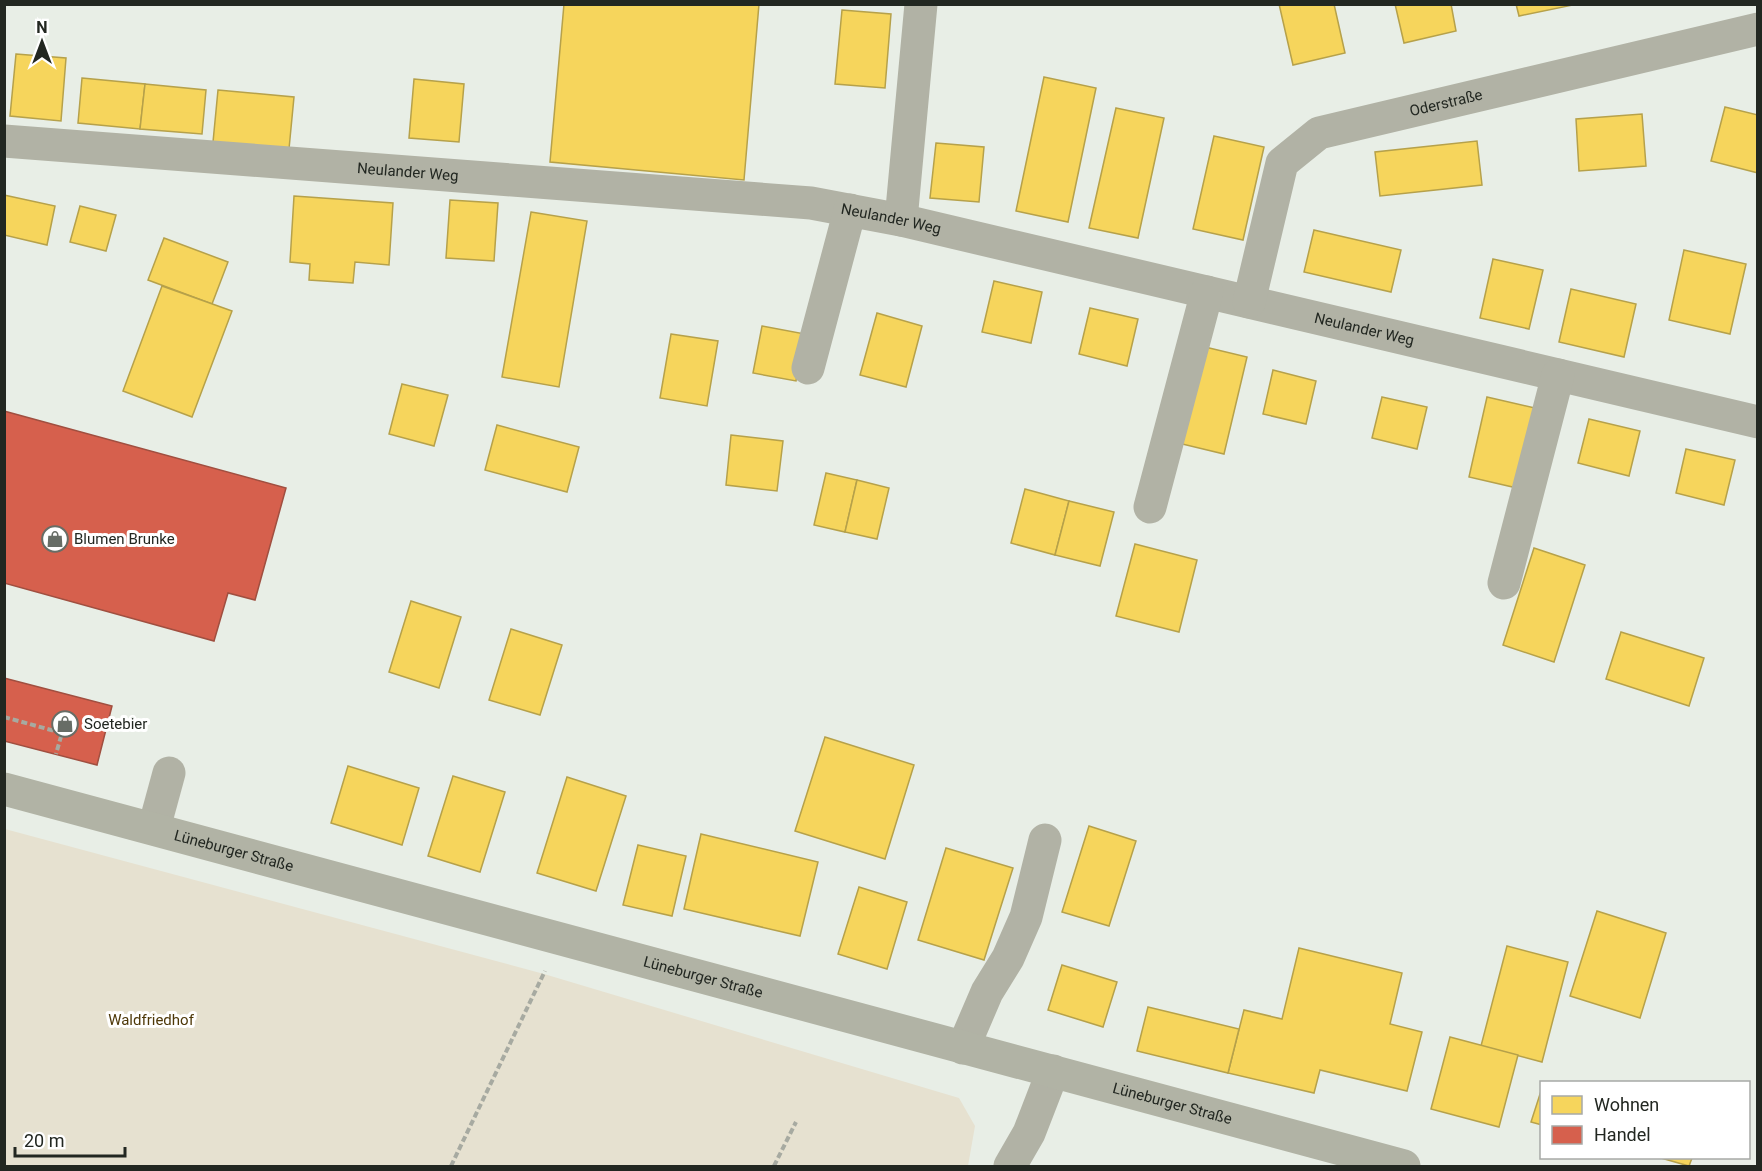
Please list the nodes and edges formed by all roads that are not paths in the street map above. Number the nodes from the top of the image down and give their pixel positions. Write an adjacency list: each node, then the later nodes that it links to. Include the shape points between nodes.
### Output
1 (921, 4): 5 (street)
2 (1758, 29): 7 (street, Oderstraße, via 1319,133 1282,163)
3 (4, 141): 4 (street, Neulander Weg, via 811,203)
4 (850, 210): 5 (street, Neulander Weg); 8 (street)
5 (901, 220): 6 (street, Neulander Weg)
6 (1207, 292): 7 (street, Neulander Weg); 11 (street)
7 (1249, 302): 9 (street, Neulander Weg)
8 (808, 368)
9 (1558, 375): 10 (street, Neulander Weg); 12 (street)
10 (1758, 422)
11 (1150, 507)
12 (1504, 583)
13 (169, 772): 15 (street)
14 (4, 789): 15 (main road, Lüneburger Straße)
15 (154, 828): 17 (main road, Lüneburger Straße)
16 (1045, 840): 17 (street, via 1026,917)
17 (963, 1048): 18 (main road, Lüneburger Straße)
18 (1053, 1071): 19 (street, via 1029,1133); 20 (main road, Lüneburger Straße)
19 (1010, 1167)
20 (1404, 1167)

